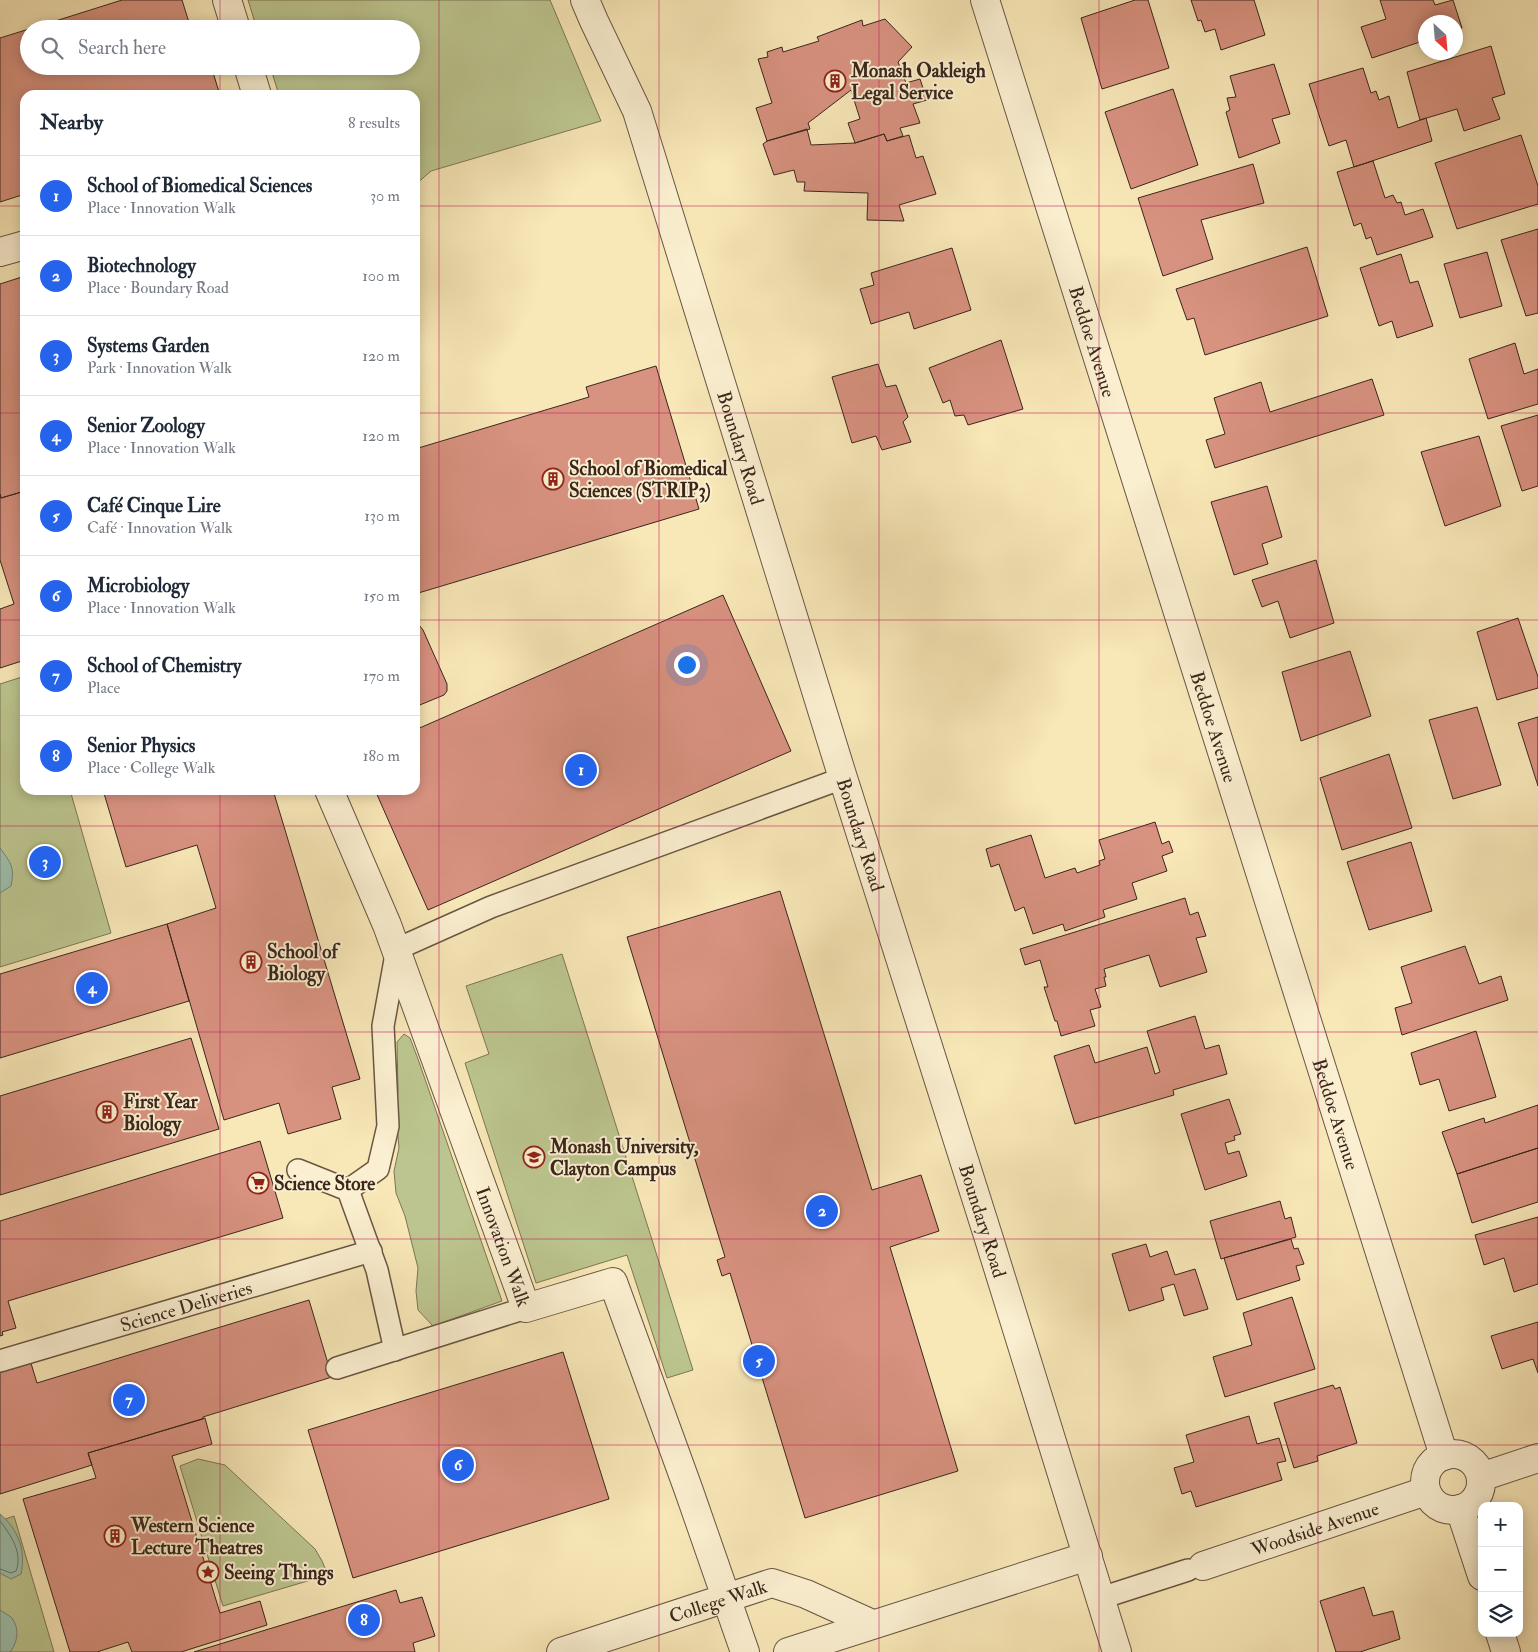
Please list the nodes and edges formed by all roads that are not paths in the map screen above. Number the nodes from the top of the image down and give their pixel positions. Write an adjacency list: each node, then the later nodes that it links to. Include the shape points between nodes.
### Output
1 (227, 0): 4 (street)
2 (985, 0): 19 (street, Beddoe Avenue)
3 (590, 11): 9 (street, Boundary Road, via 637,111)
4 (233, 20)
5 (250, 75): 6 (street)
6 (255, 90)
7 (20, 246): 8 (street)
8 (0, 252)
9 (843, 778): 11 (lane, via 491,906); 24 (street, Boundary Road)
10 (332, 795): 11 (street, Innovation Walk)
11 (396, 949): 13 (lane, via 383,1026 388,1126 378,1169); 15 (street, Innovation Walk)
12 (298, 1170): 13 (lane)
13 (348, 1190): 14 (lane)
14 (371, 1251): 16 (lane); 17 (lane, Science Deliveries)
15 (526, 1308): 16 (lane); 27 (street, Innovation Walk, via 613,1282)
16 (395, 1350): 18 (lane)
17 (0, 1361)
18 (337, 1368)
19 (1444, 1456): 21 (street, via 1461,1455 1477,1467); 22 (street, via 1432,1463 1426,1472)
20 (1538, 1458): 21 (street)
21 (1481, 1477): 23 (street, via 1478,1496 1472,1504)
22 (1426, 1491): 23 (street, via 1439,1507); 26 (street, Woodside Avenue)
23 (1460, 1509): 25 (street)
24 (1088, 1556): 28 (street, Boundary Road); 29 (street)
25 (1478, 1564)
26 (1195, 1568): 28 (lane, Woodside Avenue)
27 (726, 1597): 29 (street, College Walk, via 772,1582); 31 (street, College Walk); 32 (street, Innovation Walk)
28 (1101, 1598): 34 (street, Boundary Road)
29 (872, 1624): 33 (street)
30 (1501, 1637): 35 (street)
31 (561, 1652)
32 (745, 1652)
33 (788, 1652)
34 (1117, 1652)
35 (1506, 1652)

